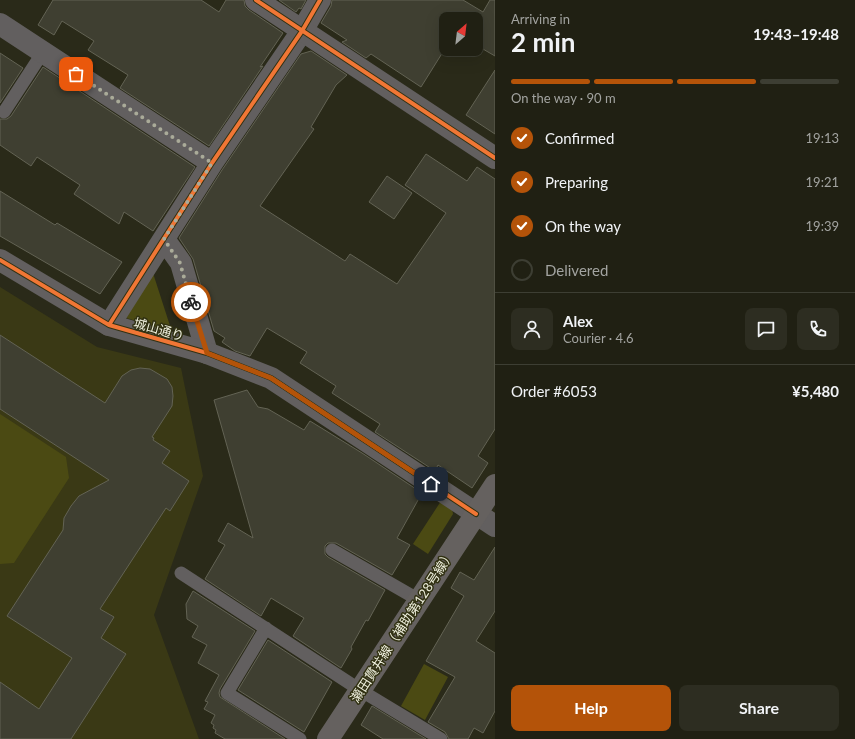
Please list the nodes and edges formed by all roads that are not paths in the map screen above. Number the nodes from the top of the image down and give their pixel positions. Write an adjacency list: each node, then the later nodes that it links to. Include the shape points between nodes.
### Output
1 (256, 0): 4 (street)
2 (320, 0): 4 (street)
3 (0, 24): 5 (street)
4 (302, 31): 7 (street); 8 (street)
5 (43, 52): 6 (lane); 8 (street)
6 (4, 112)
7 (495, 158)
8 (212, 163): 9 (street)
9 (164, 239): 11 (street); 12 (street, via 180,263)
10 (0, 260): 11 (street, 城山通り)
11 (109, 325): 12 (street, 城山通り)
12 (207, 353): 14 (street, 城山通り, via 271,378)
13 (495, 484): 14 (main road)
14 (476, 514): 15 (street, 城山通り); 18 (main road, 瀬田貫井線（補助第128号線）)
15 (495, 526)
16 (332, 550): 18 (lane)
17 (181, 573): 19 (lane)
18 (419, 600): 20 (main road, 瀬田貫井線（補助第128号線）)
19 (266, 628): 20 (lane); 21 (lane, via 227,693)
20 (360, 690): 22 (main road, 瀬田貫井線（補助第128号線）); 23 (lane)
21 (300, 739)
22 (328, 739)
23 (441, 739)

